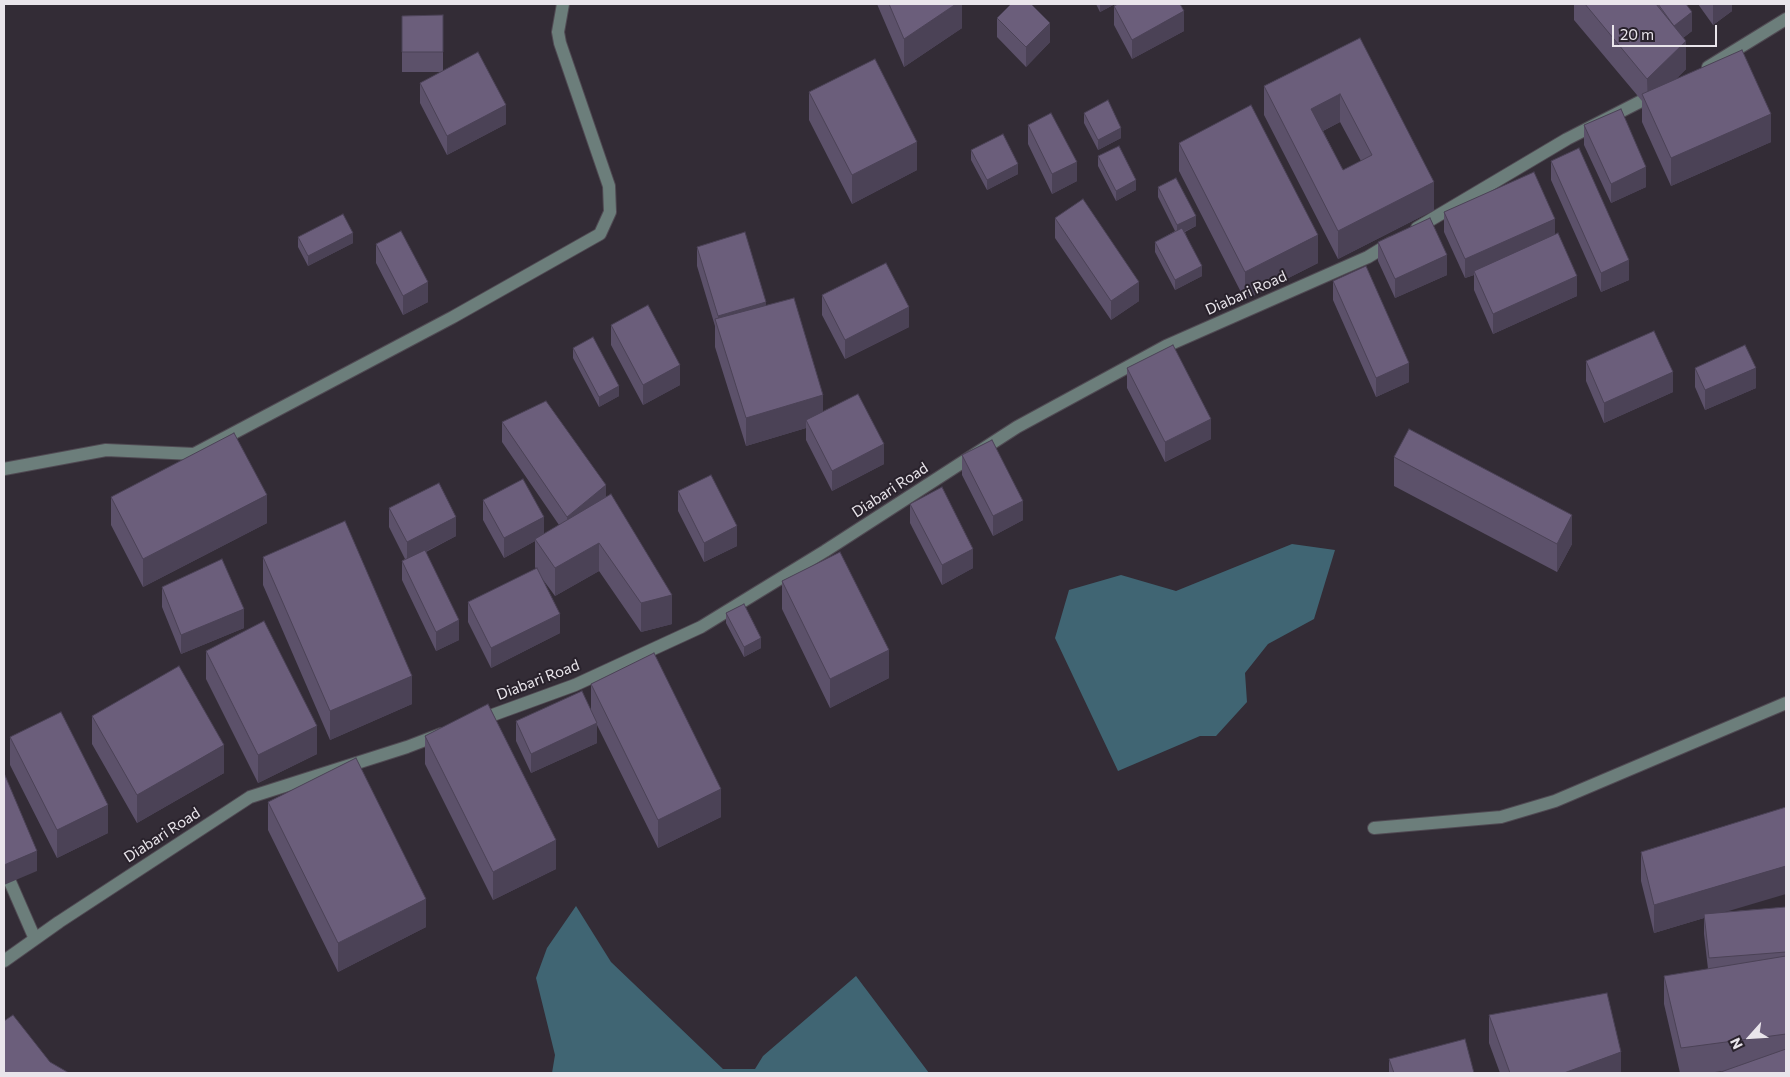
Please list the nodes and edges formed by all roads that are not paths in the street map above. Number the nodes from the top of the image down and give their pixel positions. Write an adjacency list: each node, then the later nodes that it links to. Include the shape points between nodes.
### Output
1 (563, 4): 5 (street, via 558,32 560,43 609,186 610,212 600,234 194,454 106,450)
2 (1786, 19): 3 (street)
3 (1696, 73)
4 (1670, 86): 9 (street, Diabari Road, via 1567,139 1368,257 1166,346 1017,427 701,627 575,685 407,747 250,797)
5 (4, 469)
6 (1786, 703): 7 (street, via 1555,801 1501,817)
7 (1374, 828)
8 (4, 868): 9 (street)
9 (35, 939): 10 (street, Diabari Road)
10 (4, 961)

